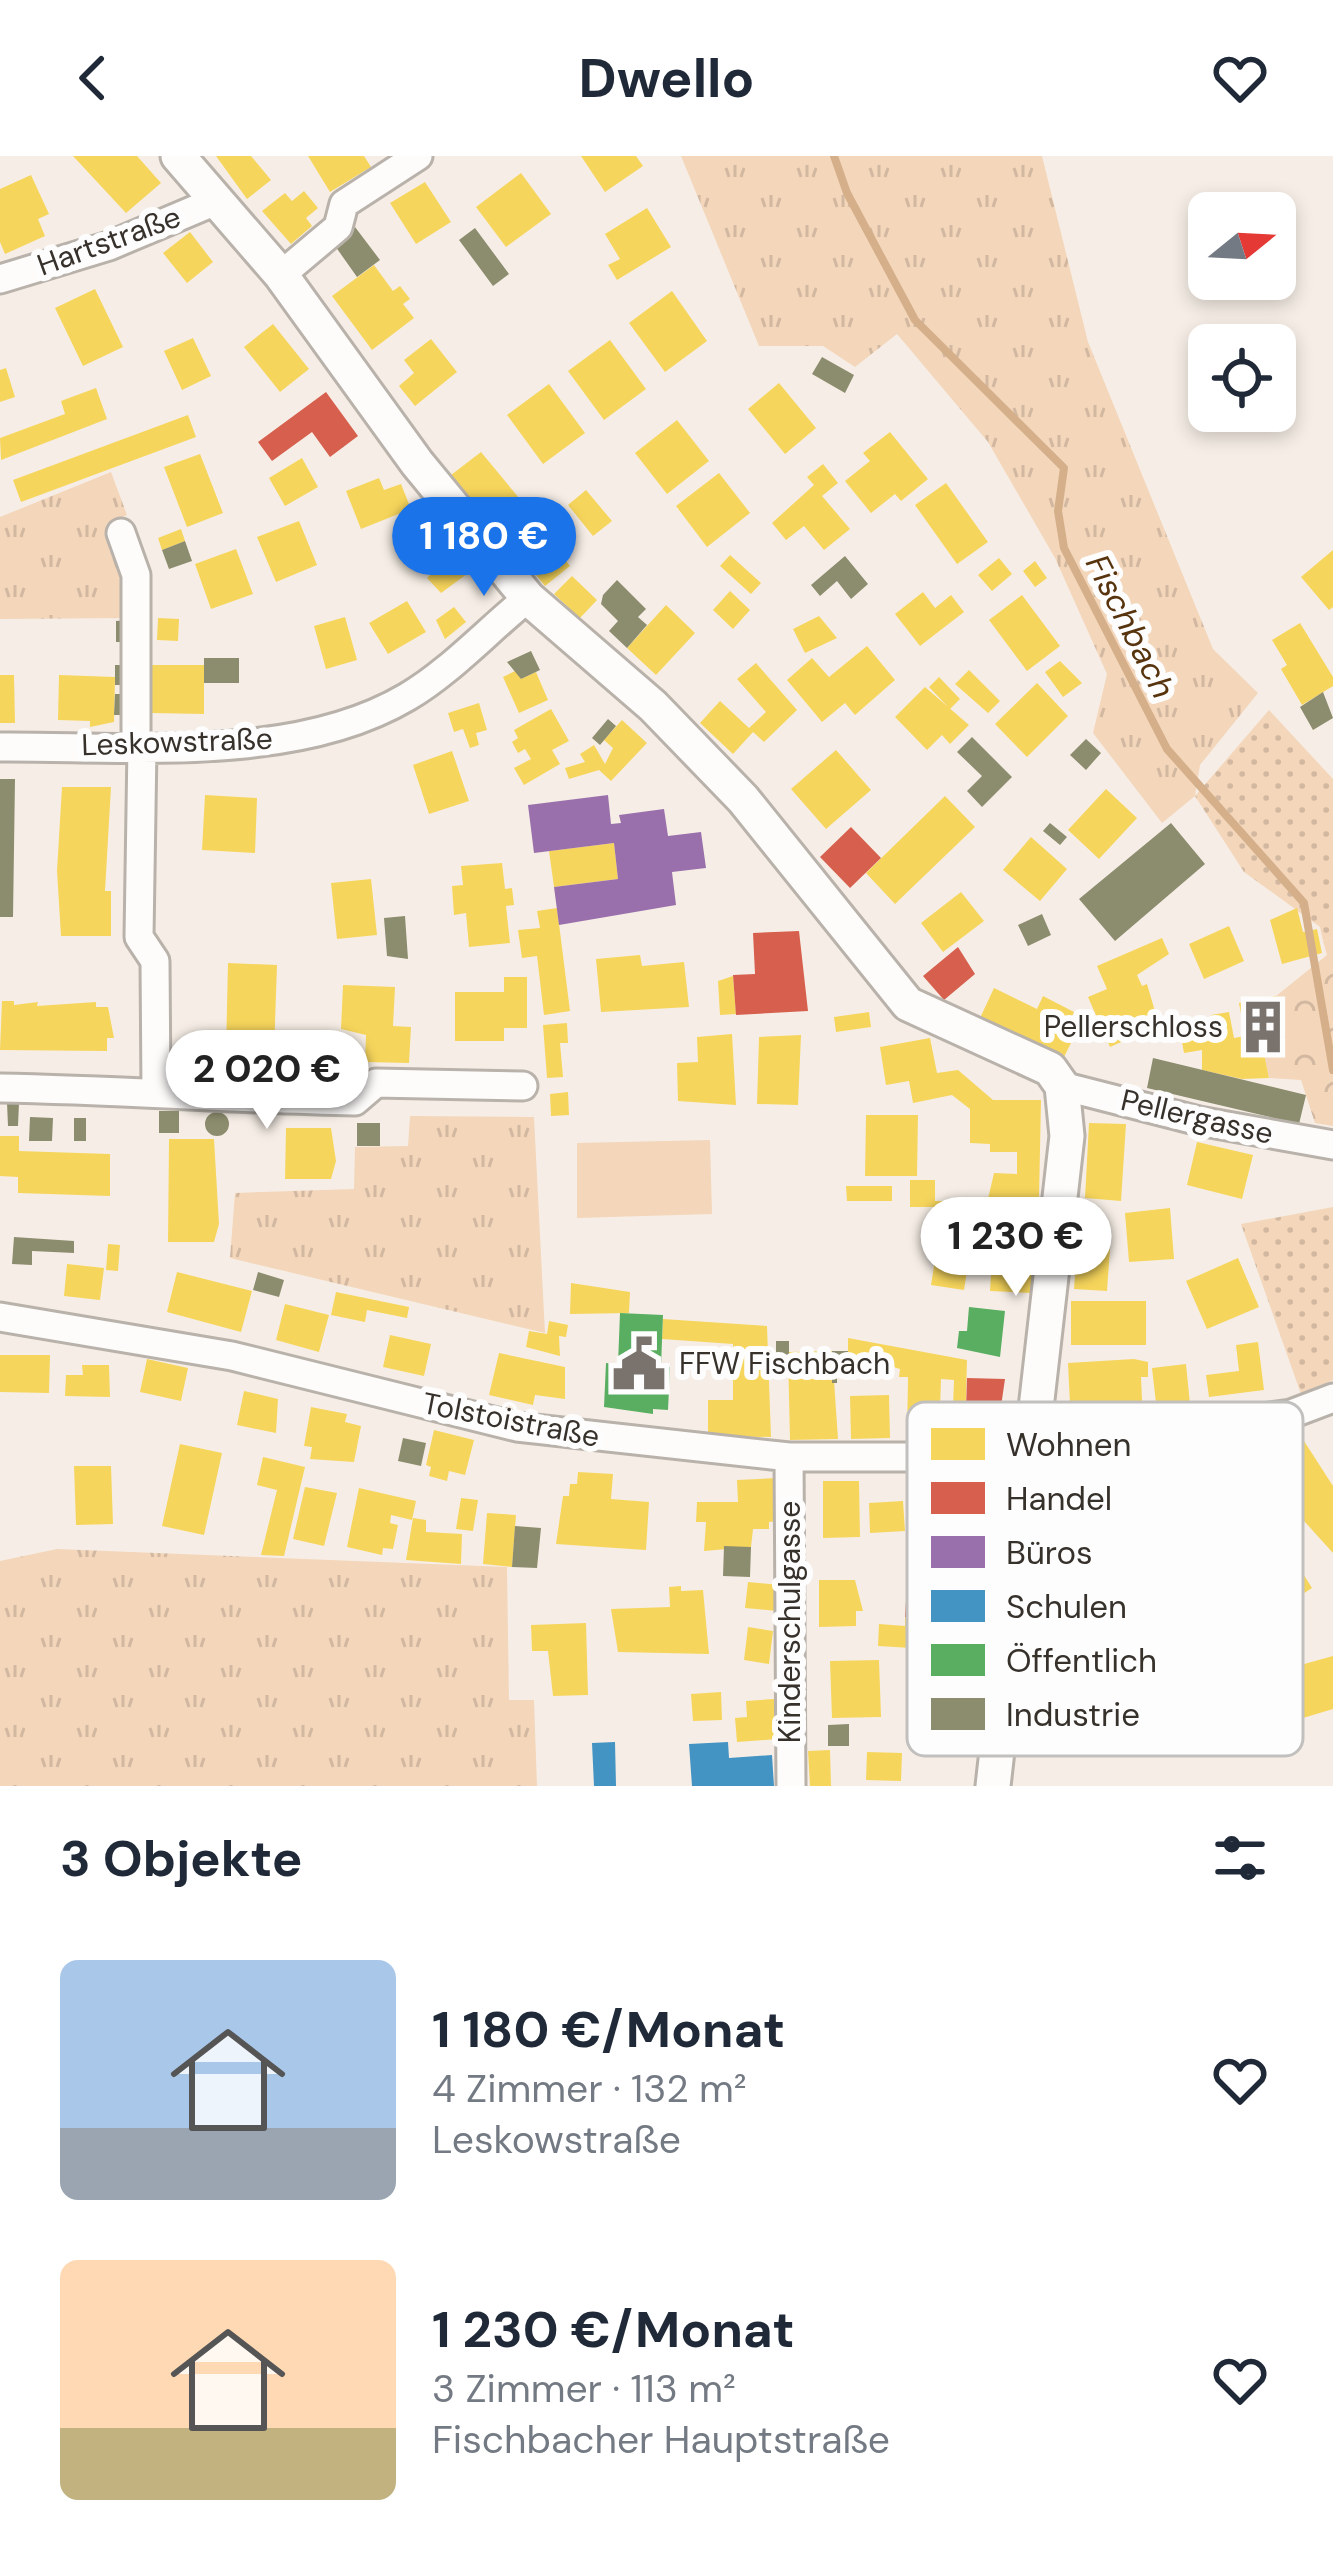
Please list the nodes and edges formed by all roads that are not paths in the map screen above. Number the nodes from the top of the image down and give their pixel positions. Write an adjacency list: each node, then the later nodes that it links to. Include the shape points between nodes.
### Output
1 (178, 156): 3 (main road)
2 (418, 156): 4 (street, via 344,204 338,227)
3 (218, 200): 4 (main road); 5 (street, Hartstraße, via 109,246)
4 (281, 275): 7 (main road, via 417,463)
5 (0, 279)
6 (121, 533): 8 (street, via 136,575)
7 (528, 598): 8 (street, Leskowstraße, via 410,696 375,712 263,742); 11 (main road, via 653,706 743,799 908,1004 1050,1069)
8 (139, 746): 9 (street, Leskowstraße); 13 (street, via 140,938 154,961)
9 (0, 747)
10 (523, 1086): 13 (street, via 376,1083 355,1101 206,1100)
11 (1062, 1086): 14 (street, Pellergasse); 17 (main road, via 1067,1136)
12 (0, 1088): 13 (street)
13 (156, 1090)
14 (1333, 1144)
15 (0, 1317): 19 (street, Tolstoistraße, via 232,1356 517,1427)
16 (1333, 1398): 18 (street, Tolstoistraße)
17 (1036, 1402)
18 (1303, 1409)
19 (789, 1457): 20 (street, Tolstoistraße); 22 (street, Kinderschulgasse)
20 (907, 1457)
21 (996, 1756): 23 (main road)
22 (791, 1786)
23 (993, 1786)

